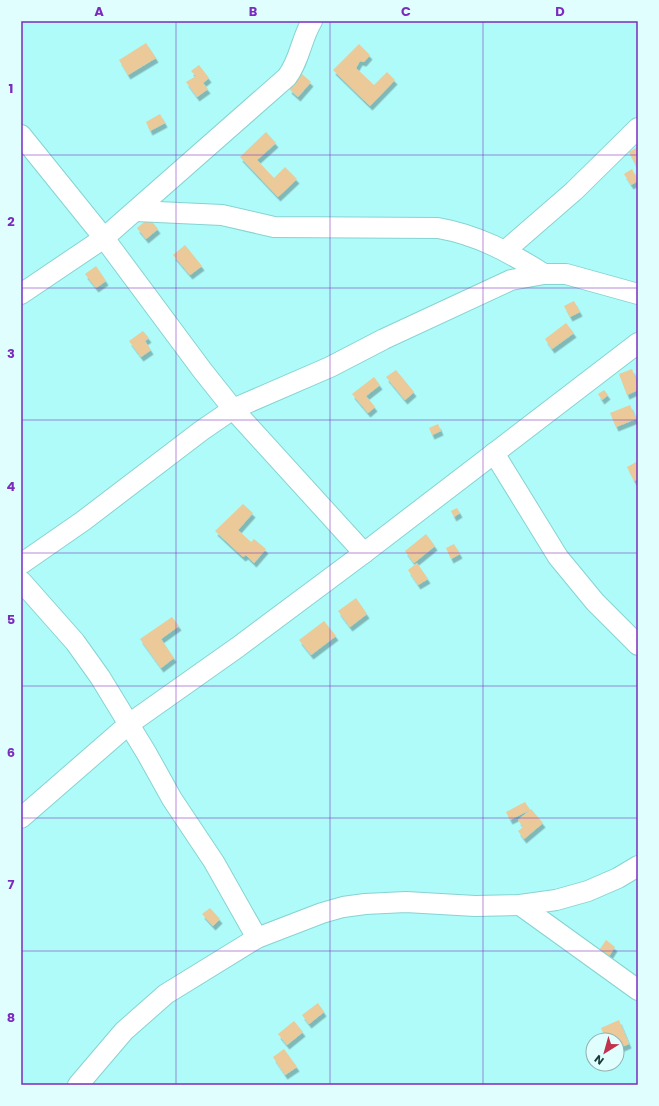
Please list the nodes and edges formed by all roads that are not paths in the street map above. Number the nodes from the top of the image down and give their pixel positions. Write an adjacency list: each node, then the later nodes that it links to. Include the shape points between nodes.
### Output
1 (312, 21): 4 (street, via 302,41 298,59 287,77)
2 (638, 128): 6 (street, via 574,191)
3 (21, 135): 5 (street)
4 (136, 211): 5 (street); 6 (street, via 222,215 274,227 438,228 461,232)
5 (104, 238): 8 (street); 11 (street)
6 (506, 250): 7 (street)
7 (544, 274): 9 (street, via 580,276); 11 (street, via 511,280 330,367)
8 (21, 294)
9 (638, 294)
10 (638, 343): 12 (street)
11 (233, 409): 13 (street); 14 (street)
12 (494, 453): 13 (street); 16 (street, via 558,557 595,602)
13 (364, 553): 17 (street)
14 (21, 564)
15 (21, 581): 17 (street, via 75,642)
16 (638, 645)
17 (129, 724): 18 (street); 21 (street, via 172,799 214,862)
18 (21, 818)
19 (638, 866): 20 (street, via 588,891 556,900)
20 (520, 905): 21 (street, via 475,906 406,902 365,904 322,913); 22 (street)
21 (257, 938): 23 (street, via 166,994 124,1030)
22 (638, 990)
23 (78, 1085)

